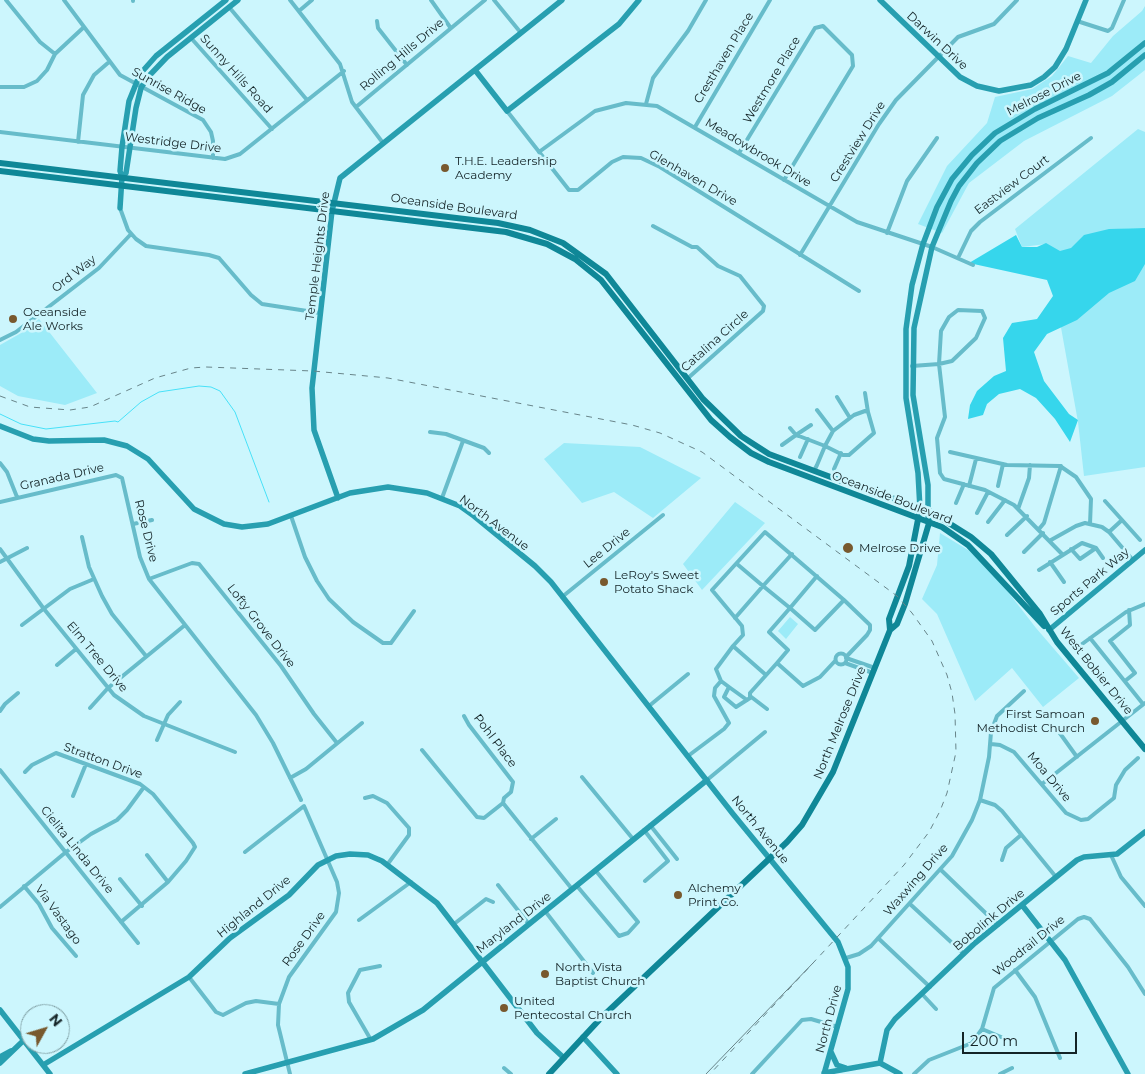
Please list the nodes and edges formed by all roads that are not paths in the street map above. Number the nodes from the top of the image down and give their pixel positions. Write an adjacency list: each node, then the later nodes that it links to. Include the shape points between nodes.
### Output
1 (6, 0): 28 (street, via 40,42)
2 (64, 0): 22 (street, Sunrise Ridge)
3 (238, 0): 18 (street)
4 (290, 0): 19 (street)
5 (312, 0): 19 (street)
6 (432, 0): 23 (street)
7 (485, 0): 23 (street, Rolling Hills Drive)
8 (494, 0): 25 (street)
9 (562, 0): 25 (street, Temple Heights Drive)
10 (639, 0): 41 (street, via 619,24)
11 (706, 0): 39 (street, via 688,31 652,78)
12 (770, 0): 42 (street, Cresthaven Place)
13 (880, 0): 30 (street, Darwin Drive)
14 (1017, 0): 30 (street, Crestview Drive, via 994,24 958,37)
15 (1086, 0): 21 (street, Darwin Drive)
16 (1124, 0): 21 (street, via 1108,31)
17 (225, 1): 18 (street); 24 (street)
18 (229, 7): 26 (street); 38 (street)
19 (299, 11): 34 (street)
20 (377, 21): 32 (street, via 378,28)
21 (1077, 21): 30 (street, Darwin Drive, via 1055,67 1044,78 1015,90 999,91 977,86 960,77)
22 (84, 27): 28 (street); 31 (street, Sunrise Ridge)
23 (450, 27): 32 (street, Rolling Hills Drive)
24 (186, 32): 26 (street, Sunny Hills Road); 35 (street, via 148,64)
25 (521, 33): 33 (street, Temple Heights Drive)
26 (190, 38): 37 (street, via 166,57); 43 (street, Sunny Hills Road)
27 (1145, 43): 65 (street, Melrose Drive, via 1108,73 995,133 952,179)
28 (55, 54): 36 (street, via 37,82 24,87)
29 (1145, 55): 66 (street, Melrose Drive, via 1112,82 1038,118 1000,141 959,186)
30 (938, 56): 59 (street, Crestview Drive, via 886,113)
31 (109, 62): 35 (street, Sunrise Ridge); 47 (street, via 94,75 83,95)
32 (407, 65): 40 (street, Rolling Hills Drive)
33 (475, 70): 41 (street, Glenhaven Drive); 48 (street, Temple Heights Drive)
34 (344, 71): 38 (street, Westridge Drive); 40 (street, via 348,94)
35 (135, 85): 37 (street, Sunrise Ridge); 49 (street, via 129,101)
36 (0, 87)
37 (141, 88): 49 (street); 52 (street, Sunrise Ridge, via 202,120 214,141)
38 (307, 100): 43 (street, Westridge Drive)
39 (646, 104): 42 (street, Meadowbrook Drive, via 671,112); 50 (street, Meadowbrook Drive, via 626,103 595,111)
40 (356, 107): 48 (street)
41 (507, 111): 50 (street, Glenhaven Drive)
42 (695, 127): 51 (street, Meadowbrook Drive)
43 (272, 129): 52 (street, Westridge Drive, via 240,154 225,159)
44 (0, 132): 47 (street, Westridge Drive)
45 (937, 138): 63 (street, via 907,181)
46 (1091, 138): 68 (street, Eastview Court, via 980,222 972,230)
47 (78, 142): 49 (street, Westridge Drive)
48 (383, 143): 58 (street, Temple Heights Drive, via 340,178)
49 (125, 147): 52 (street, Westridge Drive); 55 (street, via 120,171)
50 (539, 152): 67 (street, Glenhaven Drive, via 566,188 573,191 612,162 623,157 641,158)
51 (739, 153): 56 (street, Meadowbrook Drive); 56 (street, Westmore Place, via 815,28 823,26 852,55 853,66)
52 (213, 158)
53 (0, 163): 55 (main road, Oceanside Boulevard)
54 (0, 171): 57 (main road, Oceanside Boulevard)
55 (122, 177): 57 (street); 58 (main road, Oceanside Boulevard)
56 (784, 180): 59 (street, Meadowbrook Drive)
57 (121, 186): 60 (street); 61 (main road, Oceanside Boulevard)
58 (333, 203): 61 (street, Temple Heights Drive); 71 (main road, Oceanside Boulevard, via 498,223 530,230 563,243)
59 (829, 207): 63 (street, Meadowbrook Drive); 67 (street, Crestview Drive)
60 (120, 208): 64 (street)
61 (332, 211): 69 (main road, Oceanside Boulevard, via 506,232 546,244); 73 (street, Temple Heights Drive)
62 (653, 226): 77 (street, Catalina Circle, via 697,247 718,266 740,276 764,306 763,311)
63 (887, 233): 65 (street, Meadowbrook Drive)
64 (131, 234): 73 (street, via 152,248 219,258 262,304); 74 (street, Ord Way, via 100,268 16,332)
65 (923, 244): 66 (street, Meadowbrook Drive); 118 (street, Melrose Drive, via 912,285 905,363 906,398)
66 (932, 247): 68 (street, Meadowbrook Drive); 76 (street, Melrose Drive, via 914,328)
67 (800, 254): 72 (street, Glenhaven Drive)
68 (958, 258): 70 (street, Meadowbrook Drive)
69 (580, 262): 71 (main road); 77 (main road, Oceanside Boulevard, via 601,280)
70 (973, 265)
71 (608, 276): 77 (main road, Oceanside Boulevard)
72 (859, 291)
73 (320, 313): 112 (street, Temple Heights Drive, via 312,416 320,451)
74 (0, 340)
75 (939, 364): 75 (street, via 952,361 976,338 985,318 982,311 960,309 949,317 941,331); 76 (street); 107 (street, via 945,416 937,438 940,473 944,479)
76 (912, 366): 118 (street, Melrose Drive, via 913,395 928,485)
77 (685, 381): 103 (main road, Oceanside Boulevard, via 741,436 769,454); 104 (main road, Oceanside Boulevard, via 711,420 730,437 751,453)
78 (864, 393): 81 (street)
79 (838, 397): 82 (street)
80 (817, 410): 86 (street)
81 (868, 412): 82 (street); 95 (street, via 874,431 872,436 849,454)
82 (850, 418): 86 (street)
83 (810, 424): 88 (street)
84 (0, 426): 122 (street, North Avenue, via 49,441 104,440 127,446 148,459 194,509 224,524 253,527)
85 (790, 428): 88 (street)
86 (833, 431): 92 (street)
87 (430, 432): 90 (street)
88 (796, 436): 89 (street); 91 (street)
89 (808, 439): 92 (street); 96 (street)
90 (463, 441): 94 (street); 113 (street)
91 (782, 445)
92 (825, 446): 95 (street); 103 (street)
93 (950, 452): 97 (street)
94 (489, 453)
95 (840, 453): 102 (street)
96 (800, 457)
97 (976, 460): 99 (street); 108 (street)
98 (0, 463): 111 (street, via 8,472)
99 (1003, 464): 100 (street); 109 (street)
100 (1030, 465): 101 (street); 119 (street)
101 (1061, 466): 130 (street, via 1076,478 1091,498); 131 (street, via 1044,523)
102 (834, 469)
103 (814, 471): 105 (main road, Oceanside Boulevard)
104 (805, 477): 105 (main road, via 811,473); 125 (main road, Oceanside Boulevard)
105 (844, 482): 118 (main road, Oceanside Boulevard)
106 (124, 483): 111 (street, Granada Drive, via 116,475); 129 (street, Rose Drive)
107 (964, 484): 108 (street); 117 (street)
108 (969, 486): 110 (street)
109 (998, 486)
110 (988, 492): 114 (street); 120 (street)
111 (17, 497): 116 (street, Granada Drive)
112 (338, 498): 113 (street, North Avenue, via 388,487 407,488); 122 (street, North Avenue)
113 (442, 498): 158 (street, North Avenue, via 474,516 535,566)
114 (1005, 500): 119 (street); 127 (street)
115 (1106, 501): 126 (street)
116 (0, 502)
117 (956, 503)
118 (924, 509): 125 (main road, Melrose Drive); 128 (main road, Melrose Drive); 169 (main road, Oceanside Boulevard, via 971,537 991,554 1040,614)
119 (1018, 509): 123 (street)
120 (977, 514)
121 (664, 515): 158 (street, Lee Drive)
122 (291, 516): 164 (street, via 317,581 329,599 353,622 383,643 391,643)
123 (1027, 516): 131 (street); 134 (street)
124 (152, 520): 129 (street)
125 (919, 520): 128 (main road, Oceanside Boulevard); 168 (main road, North Melrose Drive, via 909,566 889,618)
126 (1122, 520): 132 (street); 137 (street)
127 (988, 522)
128 (929, 523): 168 (main road, North Melrose Drive, via 905,604 897,624); 169 (main road, Oceanside Boulevard, via 942,527 968,545)
129 (133, 524): 155 (street, Rose Drive)
130 (1090, 524): 132 (street); 136 (street, via 1076,526)
131 (1039, 529): 133 (street)
132 (1109, 532): 148 (street)
133 (1043, 533): 136 (street); 143 (street)
134 (1008, 536)
135 (82, 537): 154 (street)
136 (1051, 540): 145 (street)
137 (1140, 540)
138 (27, 548): 147 (street)
139 (1096, 548): 140 (street, via 1082,543); 140 (street, via 1080,559); 146 (street)
140 (1071, 549): 145 (street)
141 (0, 550): 147 (street, Elm Tree Drive)
142 (1145, 550): 148 (street, Sports Park Way)
143 (1024, 552)
144 (792, 554): 151 (street, via 766,532); 153 (street); 157 (street)
145 (1062, 554): 150 (street)
146 (1103, 558)
147 (5, 559): 149 (street); 162 (street, Elm Tree Drive)
148 (1132, 559): 169 (street, Sports Park Way)
149 (0, 562)
150 (1050, 562): 152 (street); 156 (street)
151 (738, 564): 157 (street); 165 (street, via 712,590)
152 (1039, 570)
153 (817, 576): 159 (street); 161 (street)
154 (94, 578): 162 (street, via 70,589); 174 (street, via 112,614)
155 (149, 579): 167 (street, Rose Drive); 204 (street, Lofty Grove Drive, via 192,563 199,564 281,666)
156 (1064, 582)
157 (764, 586): 161 (street); 165 (street)
158 (562, 597): 193 (street, North Avenue)
159 (844, 600): 161 (street, via 815,630); 175 (street, via 870,627 867,635)
160 (1145, 604): 163 (street)
161 (790, 608): 177 (street, via 769,632 788,650)
162 (44, 609): 166 (street); 173 (street, Elm Tree Drive)
163 (1129, 610): 170 (street); 184 (street, via 1130,625 1110,641 1135,673)
164 (414, 611)
165 (735, 618): 171 (street, via 744,631)
166 (22, 625)
167 (185, 625): 174 (street); 216 (street, Rose Drive, via 256,715)
168 (890, 630): 180 (main road, North Melrose Drive)
169 (1049, 630): 198 (main road, West Bobier Drive)
170 (1090, 638): 172 (street); 184 (street)
171 (733, 646): 182 (street); 183 (street, via 716,669)
172 (1078, 647)
173 (76, 649): 179 (street); 186 (street, Elm Tree Drive)
174 (146, 656): 186 (street)
175 (846, 657): 176 (street, via 838,654); 178 (street); 180 (street)
176 (835, 661): 177 (street, via 820,677 803,686); 178 (street, via 839,665)
177 (777, 663): 182 (street)
178 (845, 663): 180 (street)
179 (57, 665)
180 (874, 671): 236 (main road, North Melrose Drive, via 825,789 802,825)
181 (688, 674): 193 (street)
182 (766, 675): 189 (street)
183 (721, 681): 185 (street); 209 (street, via 714,696 728,723)
184 (1125, 681): 192 (street)
185 (729, 686): 190 (street); 190 (street, via 724,697 736,707)
186 (108, 688): 194 (street); 199 (street, Elm Tree Drive, via 125,704)
187 (1024, 692): 205 (street, Waxwing Drive, via 997,716 991,732)
188 (18, 694): 196 (street)
189 (750, 696): 190 (street); 195 (street)
190 (747, 700)
191 (180, 702): 199 (street)
192 (1144, 704): 198 (street)
193 (649, 706): 209 (street, North Avenue)
194 (90, 708)
195 (767, 709)
196 (0, 711)
197 (464, 716): 224 (street, Pohl Place, via 513,782 512,792)
198 (1122, 720): 206 (main road, West Bobier Drive); 210 (street)
199 (163, 723): 203 (street); 208 (street, Elm Tree Drive)
200 (362, 723): 204 (street)
201 (765, 732): 217 (street, Maryland Drive)
202 (1059, 732): 210 (street)
203 (157, 740)
204 (337, 743): 216 (street, via 312,765)
205 (991, 744): 218 (street, Moa Drive, via 1014,752); 223 (street, Waxwing Drive)
206 (1145, 749)
207 (422, 750): 224 (street, via 477,817 484,818)
208 (235, 752)
209 (688, 756): 217 (street, North Avenue)
210 (1077, 756): 218 (street)
211 (1138, 758): 218 (street, Moa Drive, via 1125,770 1116,785 1114,798 1088,819 1081,820 1066,813)
212 (86, 764): 214 (street, Stratton Drive, via 56,753 32,765); 219 (street, Stratton Drive); 220 (street)
213 (0, 770): 232 (street, Cielita Linda Drive)
214 (26, 772)
215 (582, 777): 231 (street)
216 (290, 778): 222 (street, Rose Drive)
217 (707, 780): 226 (street, Maryland Drive); 236 (street, North Avenue)
218 (1042, 784)
219 (144, 787): 232 (street, via 117,820); 246 (street, Stratton Drive, via 154,794 195,847)
220 (73, 796)
221 (365, 798): 240 (street, via 373,796 387,803 409,828 409,835)
222 (301, 800)
223 (980, 800): 229 (street, via 995,805); 241 (street, Waxwing Drive, via 962,838)
224 (502, 803): 230 (street)
225 (556, 820): 230 (street)
226 (650, 825): 227 (street, Maryland Drive); 238 (street)
227 (644, 830): 231 (street, Maryland Drive); 245 (street, via 668,861)
228 (1145, 832): 235 (street, Bobolink Drive)
229 (1021, 835): 239 (street, via 1006,848); 243 (street)
230 (531, 839): 250 (street)
231 (633, 839): 242 (street, Maryland Drive)
232 (66, 852): 249 (street); 260 (street, Cielita Linda Drive)
233 (245, 852): 237 (street, Rose Drive, via 304,806)
234 (146, 855): 246 (street)
235 (1111, 855): 243 (street, Bobolink Drive, via 1084,857); 255 (street, via 1121,877)
236 (770, 858): 258 (street, North Avenue); 285 (main road, North Melrose Drive)
237 (328, 859): 240 (street, Highland Drive, via 350,854 368,855); 274 (street, Highland Drive, via 310,871 290,895 230,938); 278 (street, Rose Drive, via 339,893 336,912 289,977)
238 (677, 859)
239 (1002, 860)
240 (387, 865): 247 (street, Highland Drive)
241 (940, 870): 252 (street, Waxwing Drive); 263 (street)
242 (596, 871): 250 (street, Maryland Drive); 250 (street, via 638,922 628,933 619,936)
243 (1056, 878): 253 (street, Bobolink Drive)
244 (120, 879): 254 (street)
245 (645, 881)
246 (168, 882): 254 (street, Stratton Drive)
247 (411, 882): 259 (street); 262 (street, Highland Drive, via 437,903)
248 (498, 885): 261 (street)
249 (24, 886): 256 (street); 268 (street, Via Vastago, via 52,928)
250 (575, 888): 257 (street, Maryland Drive)
251 (494, 902): 262 (street, via 486,899)
252 (910, 904): 264 (street, Waxwing Drive); 267 (street)
253 (1022, 905): 263 (street, Bobolink Drive); 265 (street)
254 (142, 906): 260 (street, Stratton Drive)
255 (1145, 906)
256 (0, 907)
257 (545, 911): 261 (street, Maryland Drive); 273 (street)
258 (818, 918): 269 (street, North Drive, via 836,938)
259 (359, 920)
260 (121, 922): 266 (street, Cielita Linda Drive)
261 (528, 923): 270 (street, Maryland Drive)
262 (454, 924): 270 (street, Highland Drive)
263 (998, 925): 267 (street, Bobolink Drive)
264 (878, 938): 269 (street, Waxwing Drive, via 864,951); 275 (street)
265 (1051, 941): 272 (street, Woodrail Drive); 277 (street, Woodrail Drive, via 1085,915 1128,967); 312 (street, via 1065,960)
266 (138, 943)
267 (964, 954): 275 (street, Bobolink Drive)
268 (76, 956)
269 (846, 958): 281 (street, North Drive, via 848,989)
270 (481, 962): 286 (street, Maryland Drive, via 423,1010); 292 (street, Highland Drive, via 537,1033)
271 (380, 966): 286 (street, via 360,970 348,993 349,1002)
272 (1014, 970): 282 (street, Woodrail Drive, via 994,988); 293 (street, via 1034,997)
273 (593, 973)
274 (189, 977): 278 (street, via 216,1012 223,1015 256,1001); 297 (street, Highland Drive)
275 (930, 987): 276 (street, Bobolink Drive)
276 (922, 994): 279 (street); 296 (street, Bobolink Drive, via 887,1030)
277 (1145, 994)
278 (279, 1004): 295 (street, Rose Drive, via 278,1025)
279 (936, 1009)
280 (0, 1010): 283 (street)
281 (838, 1027): 288 (street, North Drive); 308 (street, via 811,1019 802,1020)
282 (982, 1028): 284 (street); 310 (street, Woodrail Drive, via 969,1045 929,1060)
283 (20, 1035)
284 (1001, 1036)
285 (583, 1037): 292 (main road, North Melrose Drive); 307 (street)
286 (371, 1040): 295 (street, Maryland Drive)
287 (20, 1043): 289 (street)
288 (831, 1050): 299 (street, via 837,1065); 301 (street, North Drive)
289 (11, 1051): 291 (street); 294 (street)
290 (35, 1054): 297 (street)
291 (0, 1057)
292 (564, 1058): 306 (main road, North Melrose Drive)
293 (1060, 1058)
294 (0, 1063)
295 (287, 1063): 303 (street, Maryland Drive); 304 (street, Rose Drive)
296 (880, 1063): 299 (street); 309 (street)
297 (43, 1065): 302 (street)
298 (504, 1068): 305 (street)
299 (848, 1068): 301 (street)
300 (1012, 1068): 311 (street)
301 (824, 1073)
302 (50, 1074)
303 (245, 1074)
304 (290, 1074)
305 (510, 1074)
306 (549, 1074)
307 (617, 1074)
308 (752, 1074)
309 (900, 1074)
310 (914, 1074)
311 (1000, 1074)
312 (1128, 1074)

